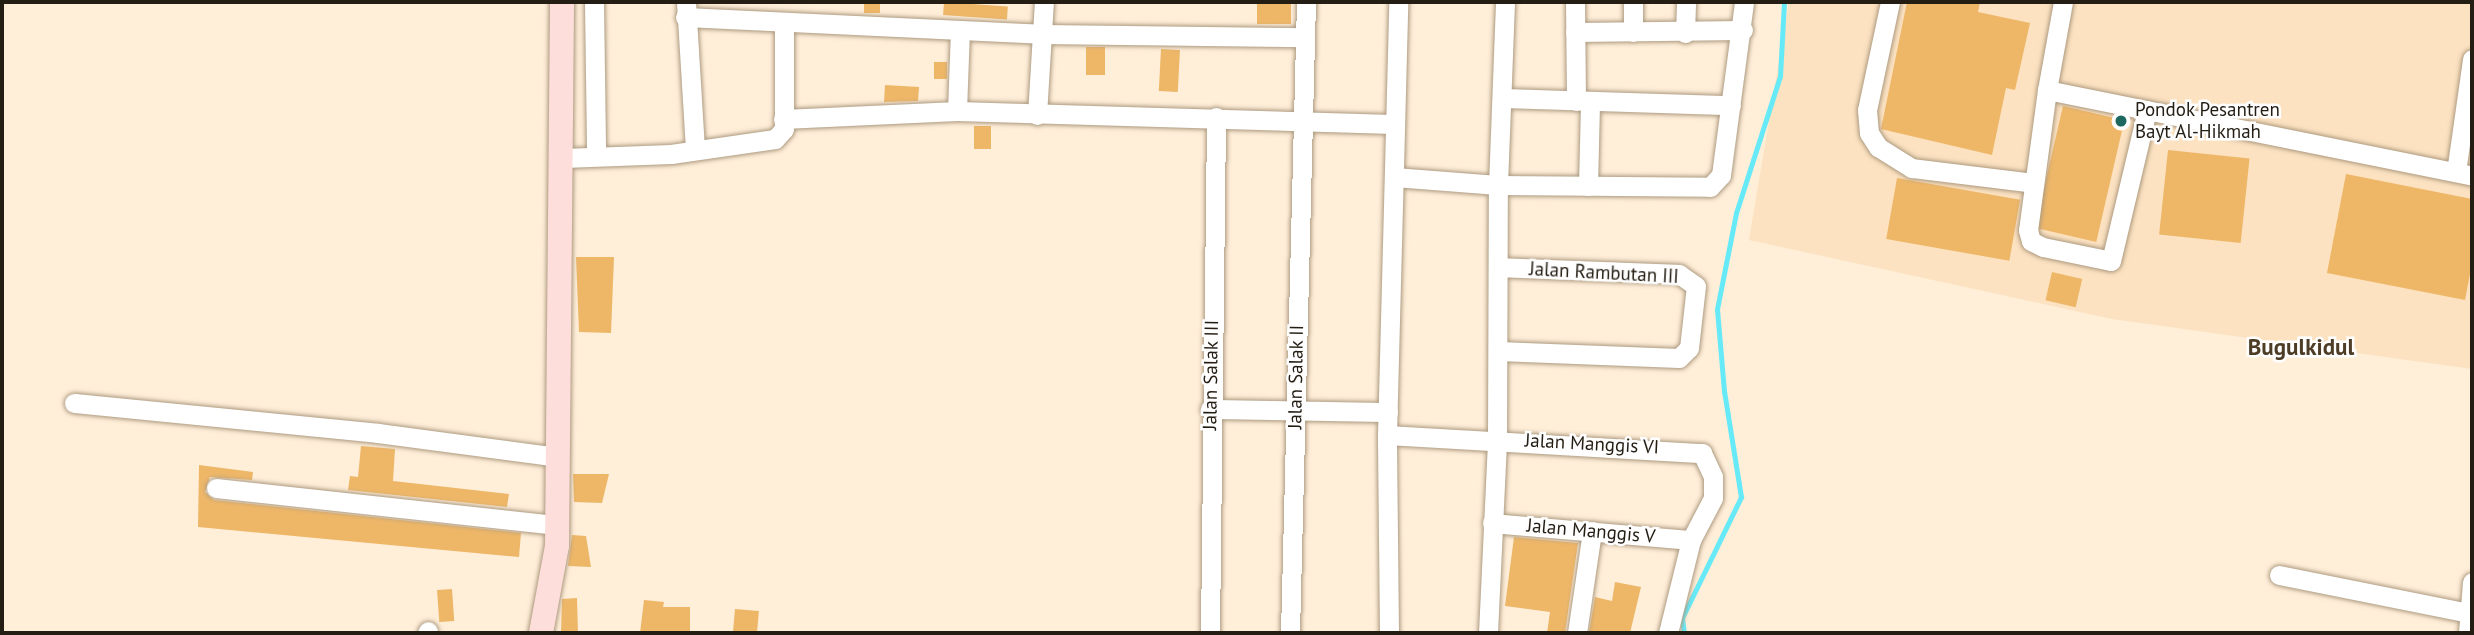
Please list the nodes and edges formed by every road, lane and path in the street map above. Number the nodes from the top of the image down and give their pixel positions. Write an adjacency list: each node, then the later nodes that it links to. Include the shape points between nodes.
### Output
1 (562, 2): 36 (main road)
2 (594, 2): 35 (street)
3 (1044, 2): 20 (street)
4 (1306, 2): 21 (street, Jalan Salak II)
5 (1398, 2): 33 (street)
6 (1505, 2): 24 (street)
7 (1576, 2): 17 (street)
8 (1633, 2): 18 (street)
9 (1686, 2): 19 (street)
10 (1744, 2): 16 (street)
11 (1890, 2): 39 (street, via 1867,110 1869,134 1878,147 1912,168)
12 (2063, 2): 23 (street)
13 (686, 9): 14 (street); 34 (street)
14 (784, 22): 15 (street); 31 (street)
15 (960, 30): 20 (street); 28 (street)
16 (1743, 30): 19 (street); 26 (street)
17 (1575, 32): 18 (street); 25 (street)
18 (1633, 32): 19 (street)
19 (1685, 33)
20 (1041, 34): 21 (street); 29 (street)
21 (1305, 37): 32 (street, Jalan Salak II)
22 (2472, 60): 37 (street)
23 (2047, 90): 27 (street); 39 (street)
24 (1503, 98): 25 (street); 40 (street)
25 (1583, 102): 26 (street); 41 (street)
26 (1731, 105): 41 (street, via 1721,176 1710,187)
27 (2147, 110): 37 (street); 39 (street, via 2111,261 2031,241)
28 (957, 111): 29 (street); 31 (street)
29 (1037, 115): 30 (street)
30 (1216, 117): 32 (street); 45 (street, Jalan Salak III)
31 (783, 119): 34 (street, via 781,133 768,142)
32 (1301, 120): 33 (street); 46 (street, Jalan Salak II)
33 (1393, 124): 38 (street)
34 (695, 148): 35 (street, via 671,154)
35 (596, 154): 36 (street)
36 (563, 158): 50 (main road)
37 (2464, 174)
38 (1394, 177): 40 (street); 47 (street)
39 (2034, 183)
40 (1497, 185): 41 (street); 42 (street)
41 (1588, 186)
42 (1498, 267): 43 (street); 43 (street, Jalan Rambutan III, via 1679,274 1696,286 1686,355 1663,359)
43 (1498, 351): 49 (street)
44 (74, 403): 50 (street, via 378,433)
45 (1210, 409): 46 (street); 60 (street, Jalan Salak III)
46 (1296, 409): 47 (street); 61 (street, Jalan Salak II)
47 (1388, 412): 48 (street)
48 (1387, 435): 49 (street, Jalan Manggis VI); 62 (street)
49 (1497, 440): 52 (street); 55 (street, Jalan Manggis VI, via 1702,453 1713,477 1713,498)
50 (557, 457): 53 (main road)
51 (216, 488): 53 (street)
52 (1492, 523): 54 (street, Jalan Manggis V); 63 (street)
53 (557, 525): 59 (main road)
54 (1592, 531): 55 (street, Jalan Manggis V); 64 (street)
55 (1691, 540): 65 (street)
56 (2279, 575): 58 (street)
57 (2472, 582): 58 (street)
58 (2470, 613): 66 (street)
59 (542, 628)
60 (1210, 633)
61 (1290, 633)
62 (1389, 633)
63 (1488, 633)
64 (1577, 633)
65 (1668, 633)
66 (2468, 633)

